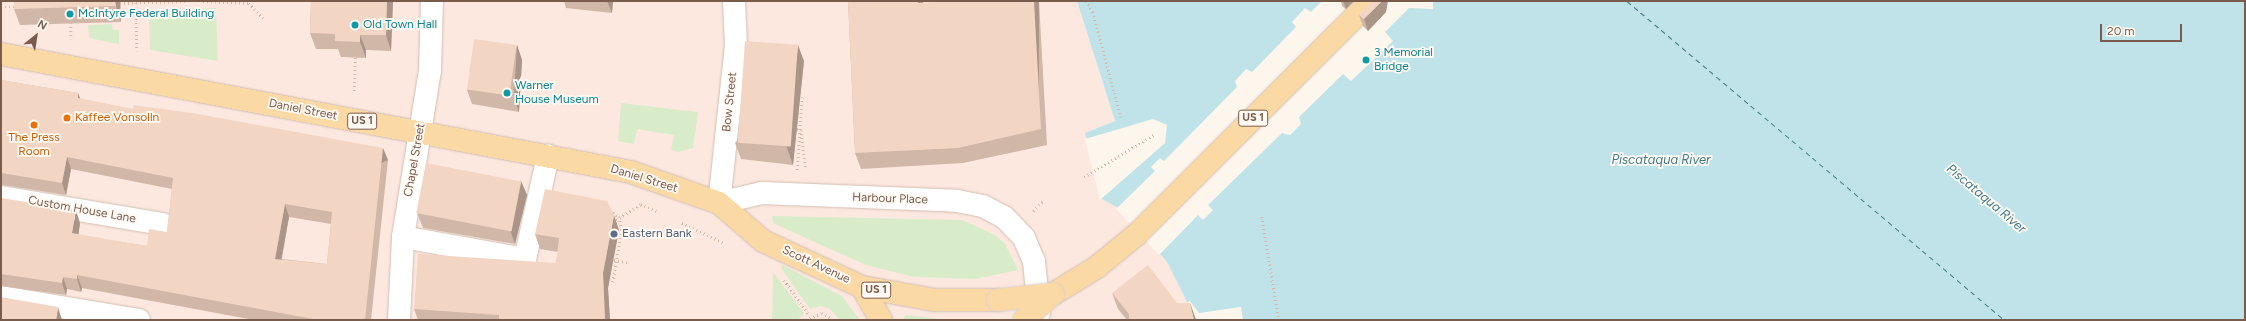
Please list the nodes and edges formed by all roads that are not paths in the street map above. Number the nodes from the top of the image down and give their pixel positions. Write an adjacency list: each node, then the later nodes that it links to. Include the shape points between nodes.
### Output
1 (432, 1): 5 (street, Chapel Street, via 430,71)
2 (734, 1): 8 (street, Bow Street, via 736,44)
3 (1371, 1): 12 (main road, US 1, via 1136,234 1097,267)
4 (1, 54): 5 (main road, Daniel Street / US 1)
5 (420, 132): 6 (main road, Daniel Street / US 1); 10 (street, Chapel Street)
6 (548, 156): 8 (main road, Daniel Street / US 1, via 631,172); 10 (street, via 525,259)
7 (1, 197): 9 (street, Custom House Lane)
8 (719, 203): 11 (main road, Scott Avenue / US 1, via 763,241); 18 (street, Harbour Place, via 762,193 970,202 996,212 1024,238 1034,261)
9 (163, 224)
10 (403, 238): 15 (street, Chapel Street)
11 (862, 287): 12 (main road, Scott Avenue / US 1, bridge, via 934,300 998,300); 16 (main road)
12 (1054, 294): 17 (main road, US 1, bridge)
13 (1, 297): 14 (street)
14 (139, 320)
15 (399, 320)
16 (881, 320)
17 (1024, 320)
18 (1038, 320)

